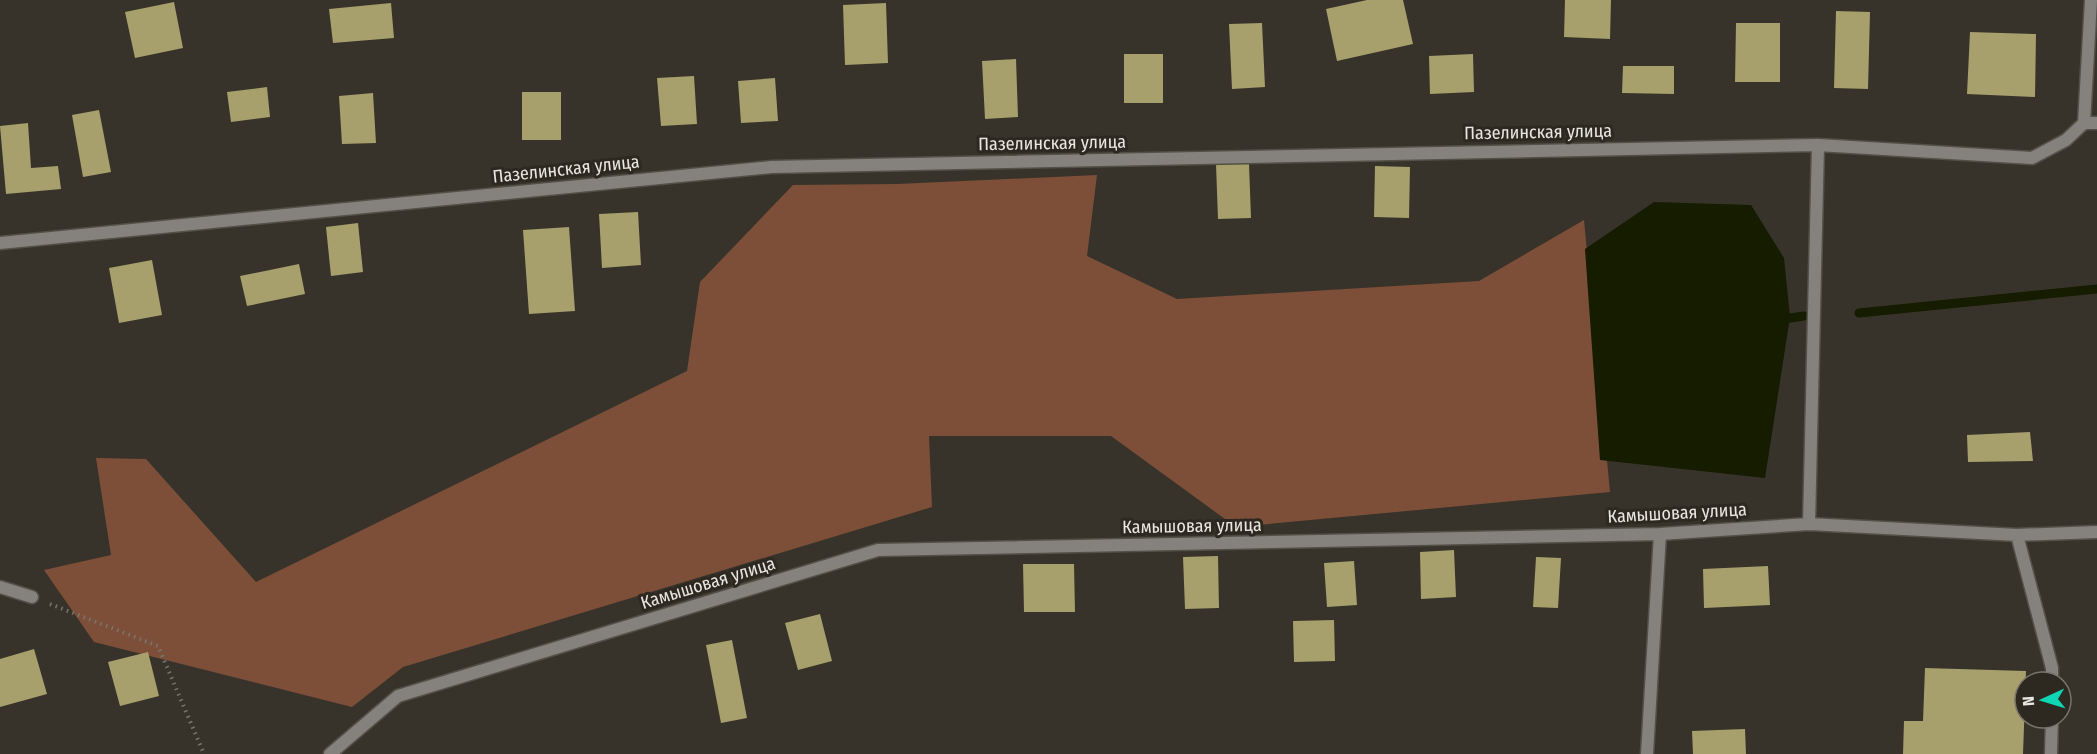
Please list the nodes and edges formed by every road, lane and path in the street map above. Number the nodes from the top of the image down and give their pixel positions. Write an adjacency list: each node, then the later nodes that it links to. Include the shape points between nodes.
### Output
1 (2091, 0): 2 (street)
2 (2091, 123): 3 (street, Пазелинская улица, via 2032,158)
3 (1818, 145): 4 (street, Пазелинская улица, via 772,166); 5 (street)
4 (0, 243)
5 (1809, 524): 7 (street, Камышовая улица); 8 (street, Камышовая улица)
6 (2097, 532): 8 (street, Камышовая улица)
7 (1660, 534): 14 (street, Камышовая улица, via 878,550 398,696); 15 (street)
8 (2017, 535): 11 (street)
9 (0, 587): 10 (street)
10 (32, 597): 13 (path, via 158,646)
11 (2052, 670)
12 (2052, 730): 16 (street)
13 (204, 754)
14 (330, 754)
15 (1647, 754)
16 (2051, 754)

